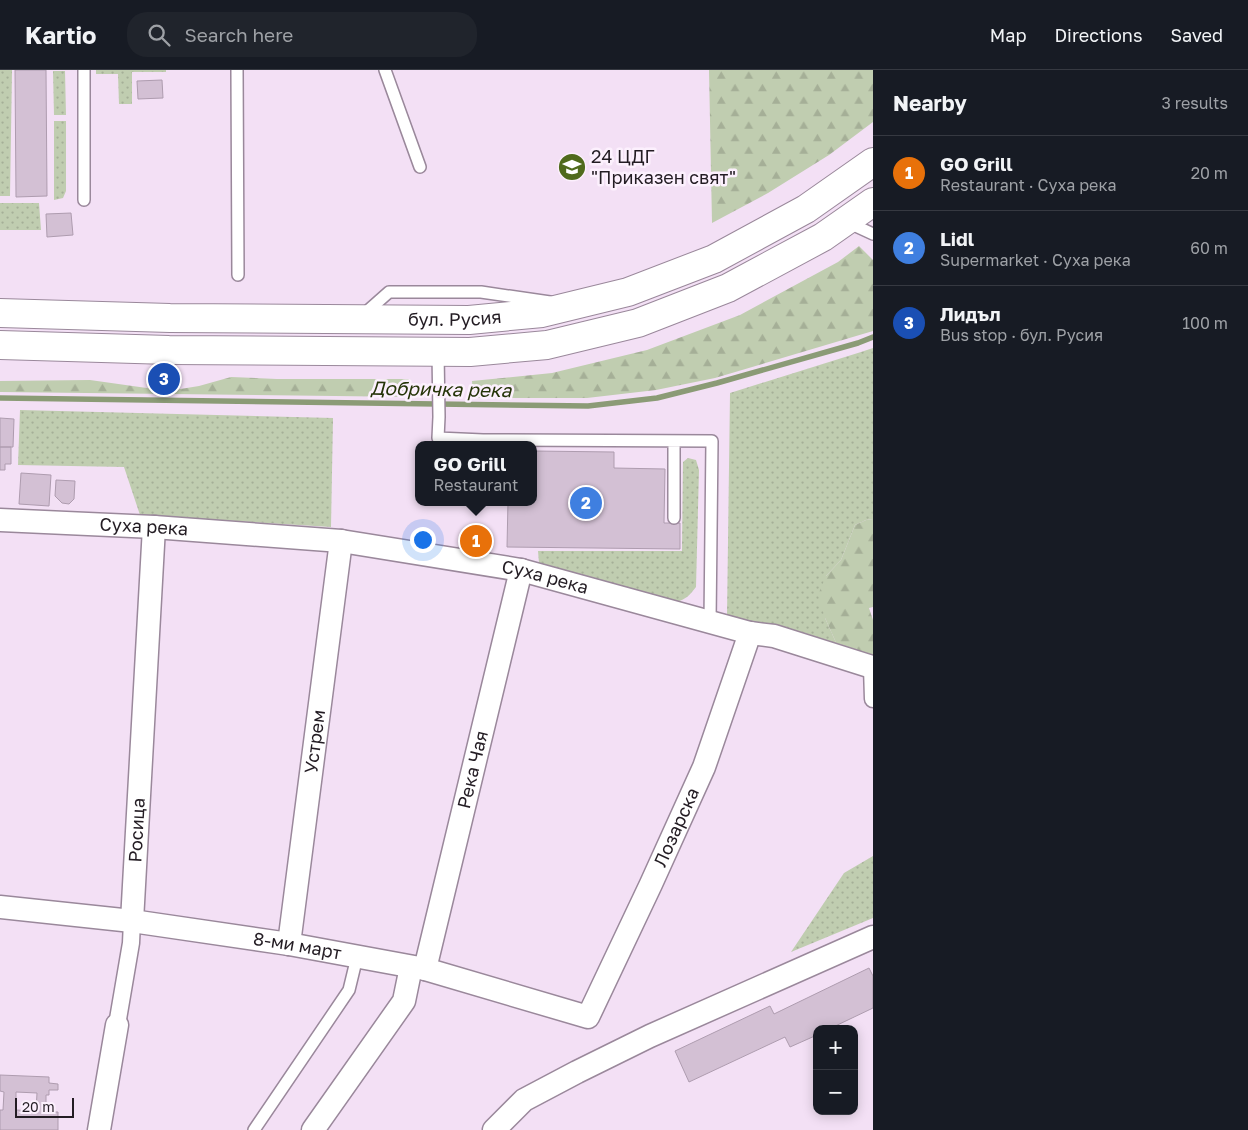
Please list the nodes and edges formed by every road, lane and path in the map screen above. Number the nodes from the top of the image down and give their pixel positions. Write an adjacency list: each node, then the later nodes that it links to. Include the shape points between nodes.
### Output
1 (84, 70): 6 (lane)
2 (237, 70): 10 (lane)
3 (385, 70): 5 (lane)
4 (873, 162): 11 (main road, бул. Русия, via 806,209 714,259 628,292 542,313 469,320)
5 (420, 167)
6 (84, 200)
7 (873, 202): 8 (main road, бул. Русия)
8 (845, 221): 9 (lane); 13 (main road, бул. Русия, via 823,237 728,288 638,323 547,345)
9 (873, 234)
10 (238, 275)
11 (0, 313)
12 (0, 345): 13 (main road, бул. Русия)
13 (438, 352): 14 (lane)
14 (438, 441)
15 (674, 441): 16 (lane); 17 (lane); 22 (lane, via 712,441)
16 (537, 442)
17 (674, 518)
18 (0, 520): 19 (street, Суха река)
19 (154, 527): 20 (street, Суха река); 27 (street, Росица)
20 (340, 541): 21 (street, Суха река); 29 (street, Устрем)
21 (521, 570): 22 (street, Суха река); 31 (street, Река Чая)
22 (710, 622): 23 (street, Суха река)
23 (750, 633): 24 (street, Суха река, via 774,636); 32 (street, Лозарска, via 704,767)
24 (872, 667): 25 (street)
25 (873, 699)
26 (0, 907): 27 (street, 8-ми март)
27 (132, 921): 29 (street, 8-ми март); 33 (street, Росица)
28 (873, 937): 34 (street, via 577,1072 524,1100)
29 (289, 944): 30 (street, 8-ми март)
30 (357, 957): 31 (street, 8-ми март); 36 (lane, via 349,990)
31 (418, 968): 32 (street, 8-ми март); 37 (street, Река Чая, via 404,1001)
32 (588, 1017)
33 (117, 1025): 35 (street, Росица)
34 (499, 1126)
35 (100, 1130)
36 (254, 1130)
37 (313, 1130)

